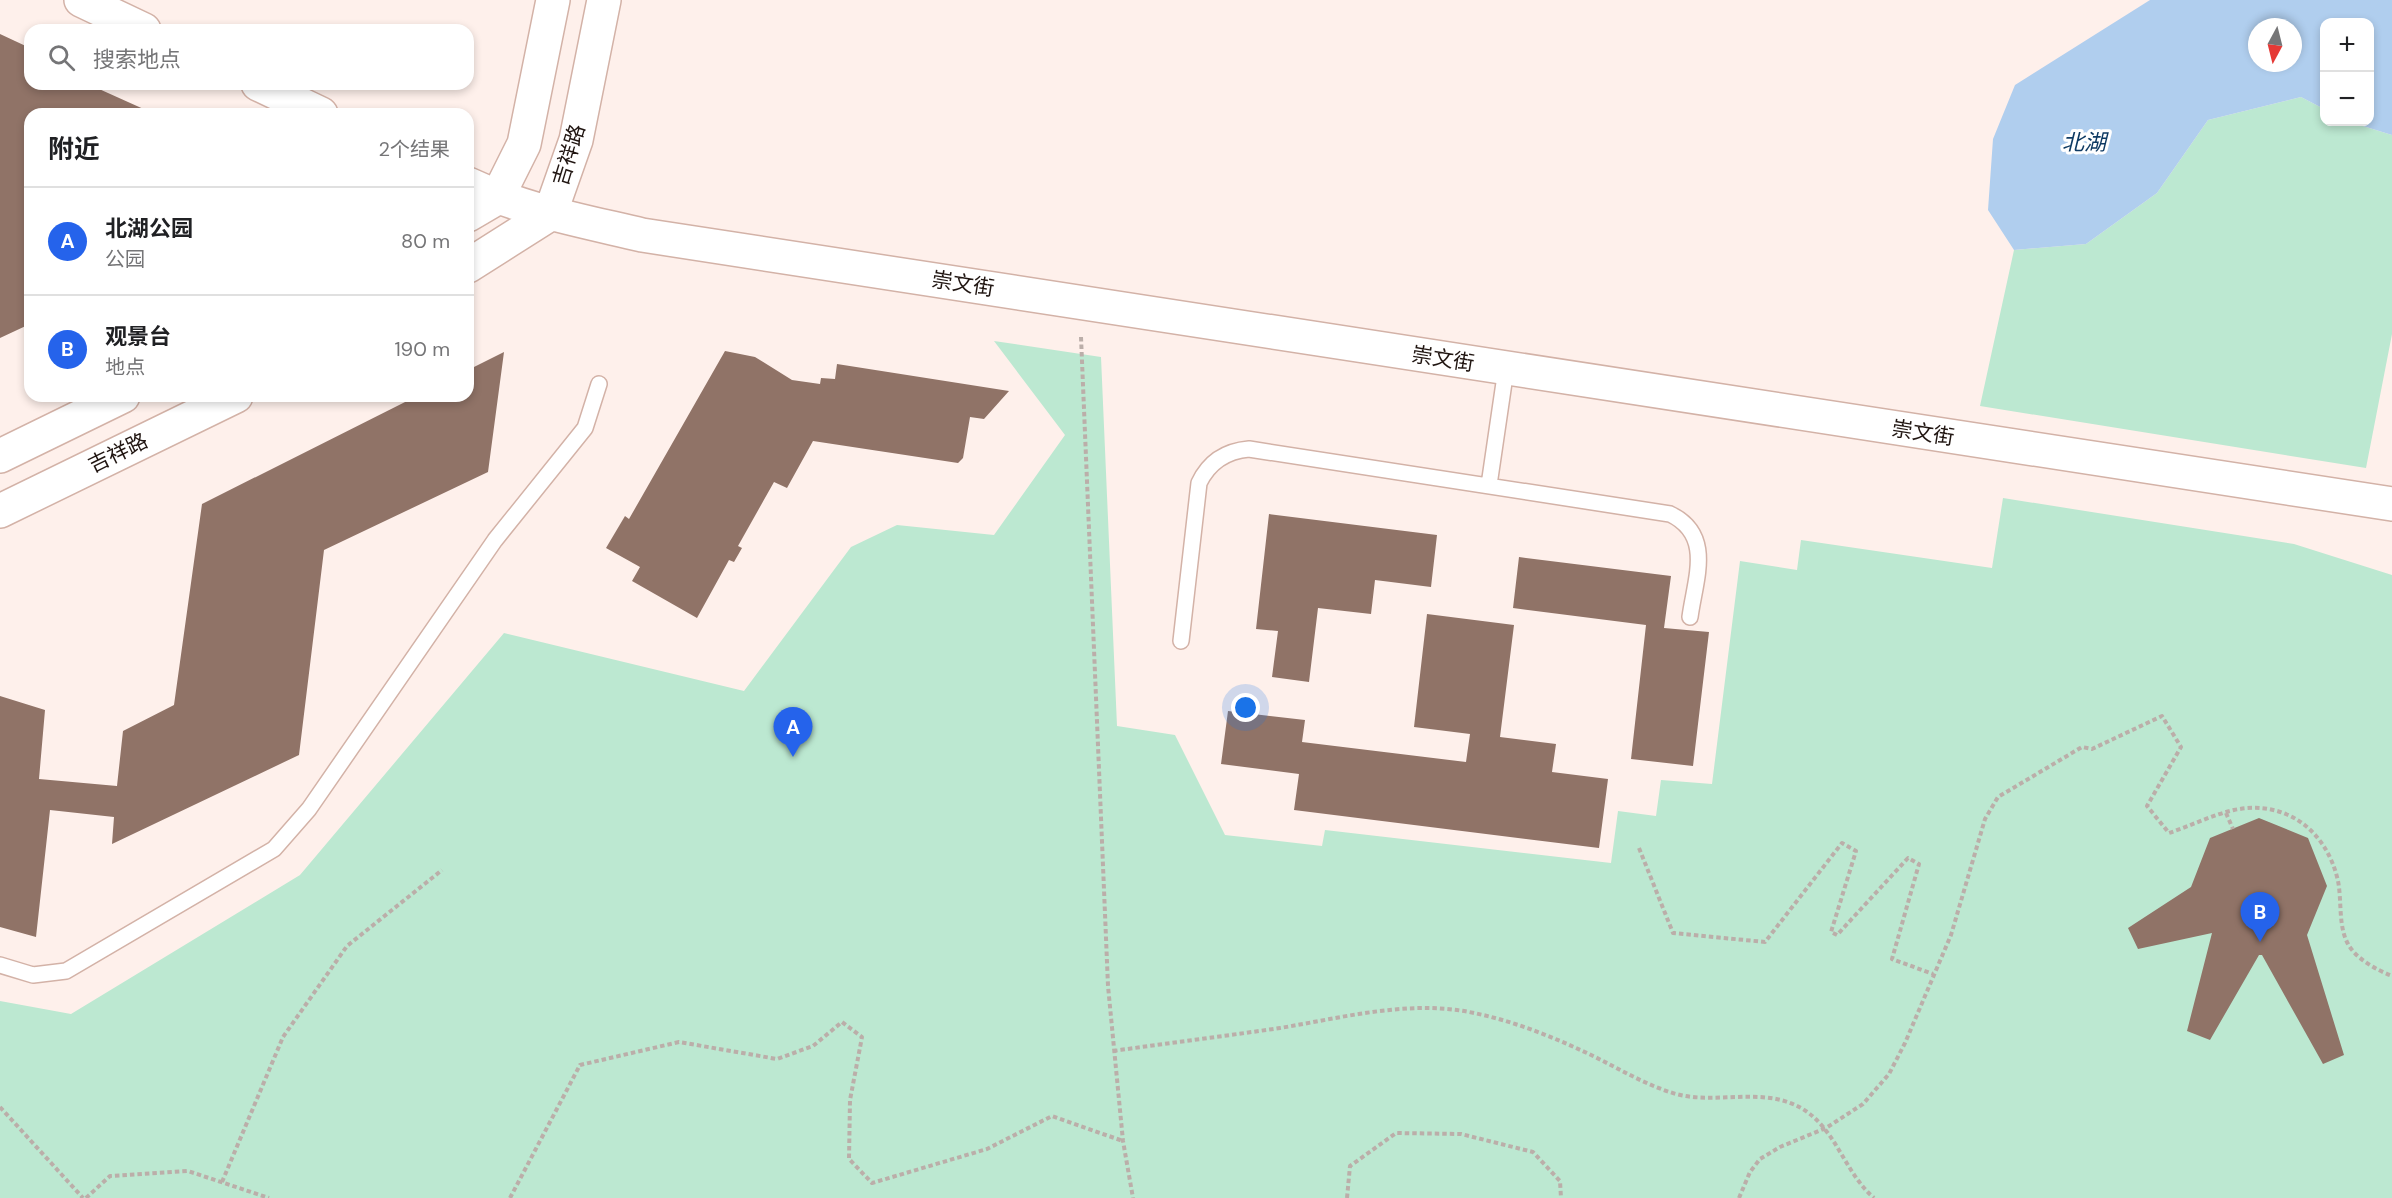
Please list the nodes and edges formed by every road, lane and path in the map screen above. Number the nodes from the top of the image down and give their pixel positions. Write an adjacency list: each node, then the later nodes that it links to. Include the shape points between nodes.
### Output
1 (81, 0): 4 (street)
2 (553, 0): 8 (street, via 524,144)
3 (604, 0): 10 (street, 吉祥路, via 576,140)
4 (131, 24)
5 (271, 90): 6 (street)
6 (308, 108)
7 (474, 187): 8 (street, 崇文街)
8 (497, 198): 9 (street); 10 (street, 崇文街)
9 (474, 211)
10 (550, 214): 11 (street, 吉祥路); 12 (street, 崇文街, via 642,235)
11 (474, 262)
12 (1079, 303): 13 (street, 崇文街); 30 (path)
13 (1506, 369): 18 (lane); 19 (street, 崇文街)
14 (598, 384): 27 (lane, via 585,428 495,540 309,809 274,849 66,971 33,975)
15 (111, 402): 17 (street)
16 (224, 402): 20 (street, 吉祥路)
17 (0, 456)
18 (1489, 485): 21 (lane, via 1657,511 1682,519 1698,546); 22 (lane, via 1264,450 1227,453 1210,466 1199,483)
19 (2392, 504)
20 (0, 511)
21 (1690, 617)
22 (1181, 641)
23 (2226, 813): 24 (path); 28 (path, via 2169,833 2147,806 2181,747 2162,716 2092,749 2082,747 1998,797 1985,819 1951,935); 29 (path, via 2256,808 2282,811 2303,821 2321,839 2333,861 2348,944 2358,957)
24 (2233, 829)
25 (1639, 848): 28 (path, via 1673,933 1765,942 1842,843 1856,850 1831,932 1837,935 1908,858 1919,864 1892,959)
26 (442, 870): 34 (path, via 346,946 283,1037)
27 (0, 965)
28 (1933, 974): 32 (path, via 1889,1074 1863,1104)
29 (2392, 976)
30 (1113, 1051): 32 (path, via 1355,1014 1410,1009 1468,1012 1547,1035 1678,1095 1782,1099); 33 (path)
31 (0, 1107): 35 (path)
32 (1826, 1128): 41 (path, via 1780,1147 1761,1160 1750,1172); 42 (path, via 1845,1162)
33 (1124, 1141): 37 (path, via 1052,1116 987,1149 872,1183 849,1158 850,1100 862,1037 842,1022 813,1046 777,1059 679,1042 580,1065); 38 (path)
34 (222, 1182): 35 (path, via 188,1171 110,1176); 36 (path)
35 (84, 1198)
36 (269, 1198)
37 (510, 1198)
38 (1133, 1198)
39 (1347, 1198): 40 (path, via 1350,1166 1396,1133 1461,1134 1533,1152 1560,1181)
40 (1561, 1198)
41 (1739, 1198)
42 (1874, 1198)

